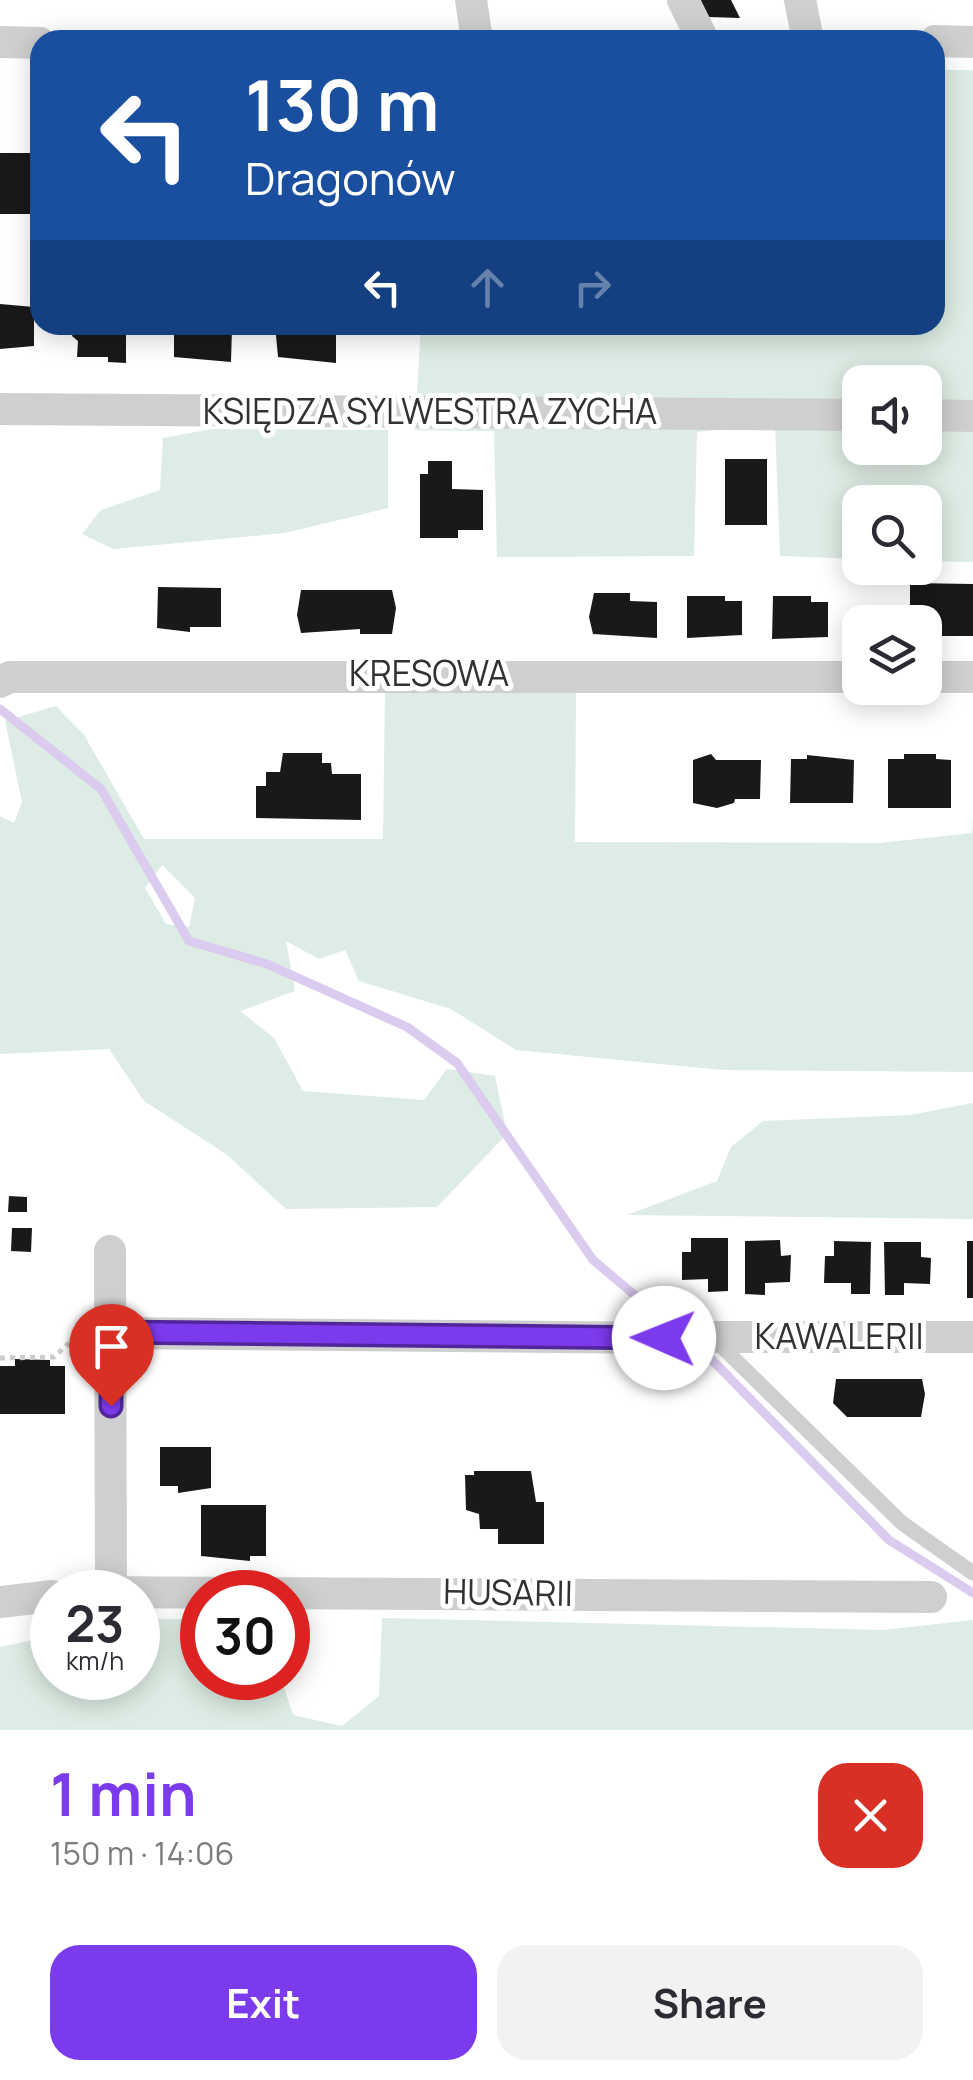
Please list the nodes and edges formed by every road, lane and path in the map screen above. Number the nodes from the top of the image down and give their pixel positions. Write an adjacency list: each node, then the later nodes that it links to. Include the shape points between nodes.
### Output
1 (471, 0): 4 (street)
2 (683, 0): 5 (street)
3 (800, 0): 6 (street)
4 (476, 30)
5 (697, 30)
6 (809, 30)
7 (945, 41): 9 (street)
8 (0, 42): 10 (street)
9 (973, 42)
10 (30, 43)
11 (0, 408): 12 (street, KSIĘDZA SYLWESTRA ZYCHA)
12 (842, 415)
13 (942, 415): 14 (street)
14 (973, 416)
15 (842, 676): 18 (street, KRESOWA)
16 (942, 677): 17 (street)
17 (973, 678)
18 (0, 682)
19 (110, 1251): 20 (street)
20 (101, 1327): 22 (street); 24 (path, via 54,1358); 25 (street)
21 (708, 1337): 23 (street, KAWALERII); 26 (lane, via 902,1523)
22 (664, 1338)
23 (973, 1338)
24 (0, 1358)
25 (98, 1570)
26 (973, 1573)
27 (160, 1592): 28 (street, HUSARII)
28 (931, 1598)
29 (30, 1599): 30 (street)
30 (0, 1602)

